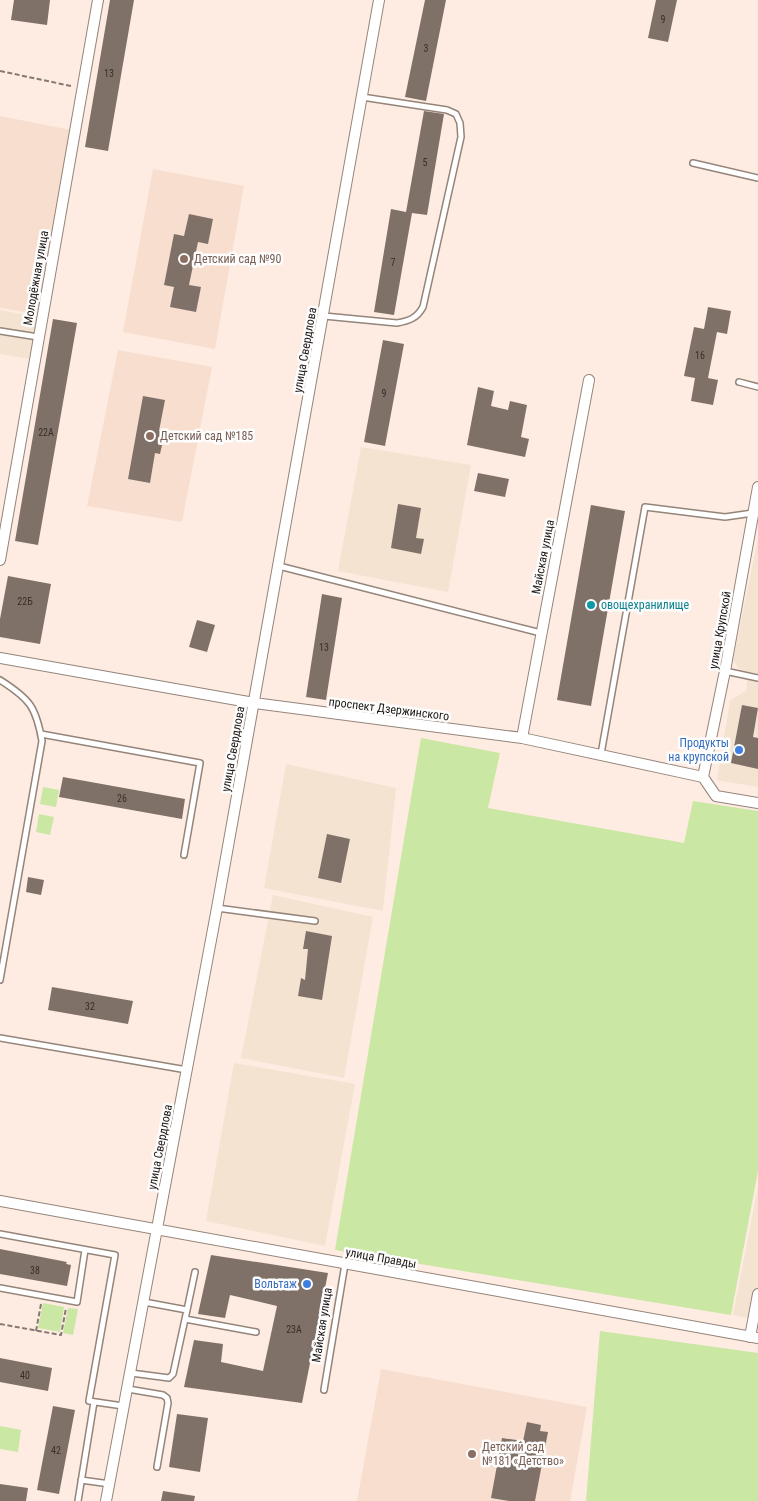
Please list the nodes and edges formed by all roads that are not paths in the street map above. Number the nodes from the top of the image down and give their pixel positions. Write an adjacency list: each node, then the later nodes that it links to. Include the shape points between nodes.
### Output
1 (98, 0): 8 (street, Молодёжная улица)
2 (380, 0): 3 (street, улица Свердлова)
3 (361, 96): 6 (street, улица Свердлова); 6 (lane, via 447,110 456,114 461,137 423,307 418,316 408,322 396,323)
4 (693, 163): 5 (lane)
5 (758, 178)
6 (324, 316): 15 (street, улица Свердлова)
7 (0, 331): 8 (lane)
8 (38, 338): 14 (street, Молодёжная улица)
9 (588, 380): 16 (street, Майская улица)
10 (739, 382): 11 (lane)
11 (758, 386)
12 (758, 487): 13 (street, улица Крупской)
13 (753, 513): 18 (street, улица Крупской); 24 (lane, via 725,517 645,507)
14 (0, 560)
15 (279, 566): 16 (lane); 21 (street, улица Свердлова)
16 (542, 633): 23 (street, Майская улица)
17 (2, 659): 21 (street, проспект Дзержинского)
18 (725, 671): 19 (lane); 25 (street, улица Крупской)
19 (758, 678)
20 (0, 680): 22 (lane, via 31,704 40,722)
21 (254, 704): 23 (street, проспект Дзержинского); 28 (street, улица Свердлова)
22 (41, 734): 27 (lane, via 200,763); 30 (lane)
23 (522, 738): 24 (street, проспект Дзержинского)
24 (601, 754): 25 (street, проспект Дзержинского)
25 (703, 777): 26 (street, via 716,796)
26 (758, 803)
27 (184, 855)
28 (217, 908): 29 (lane); 32 (street, улица Свердлова)
29 (315, 921)
30 (0, 980)
31 (0, 1038): 32 (lane)
32 (188, 1070): 34 (street, улица Свердлова)
33 (0, 1201): 34 (street, улица Правды)
34 (157, 1230): 37 (street, улица Правды); 41 (street, улица Свердлова)
35 (0, 1234): 36 (lane)
36 (86, 1250): 39 (lane, via 76,1302); 49 (lane, via 115,1255 89,1401)
37 (345, 1264): 45 (street, улица Правды); 48 (lane, Майская улица)
38 (195, 1272): 42 (lane)
39 (0, 1288)
40 (758, 1294): 45 (street)
41 (144, 1302): 42 (lane); 46 (street, улица Свердлова)
42 (187, 1310): 43 (lane)
43 (185, 1320): 44 (lane); 46 (lane, via 173,1374 169,1378)
44 (256, 1332)
45 (754, 1337)
46 (131, 1373): 47 (street, улица Свердлова)
47 (128, 1389): 50 (street, улица Свердлова); 51 (lane, via 167,1398)
48 (324, 1390)
49 (94, 1402): 50 (lane); 52 (lane)
50 (124, 1407): 53 (street, улица Свердлова)
51 (157, 1467)
52 (82, 1480): 53 (lane); 54 (lane)
53 (110, 1484): 55 (street, улица Свердлова)
54 (78, 1501)
55 (106, 1501)

